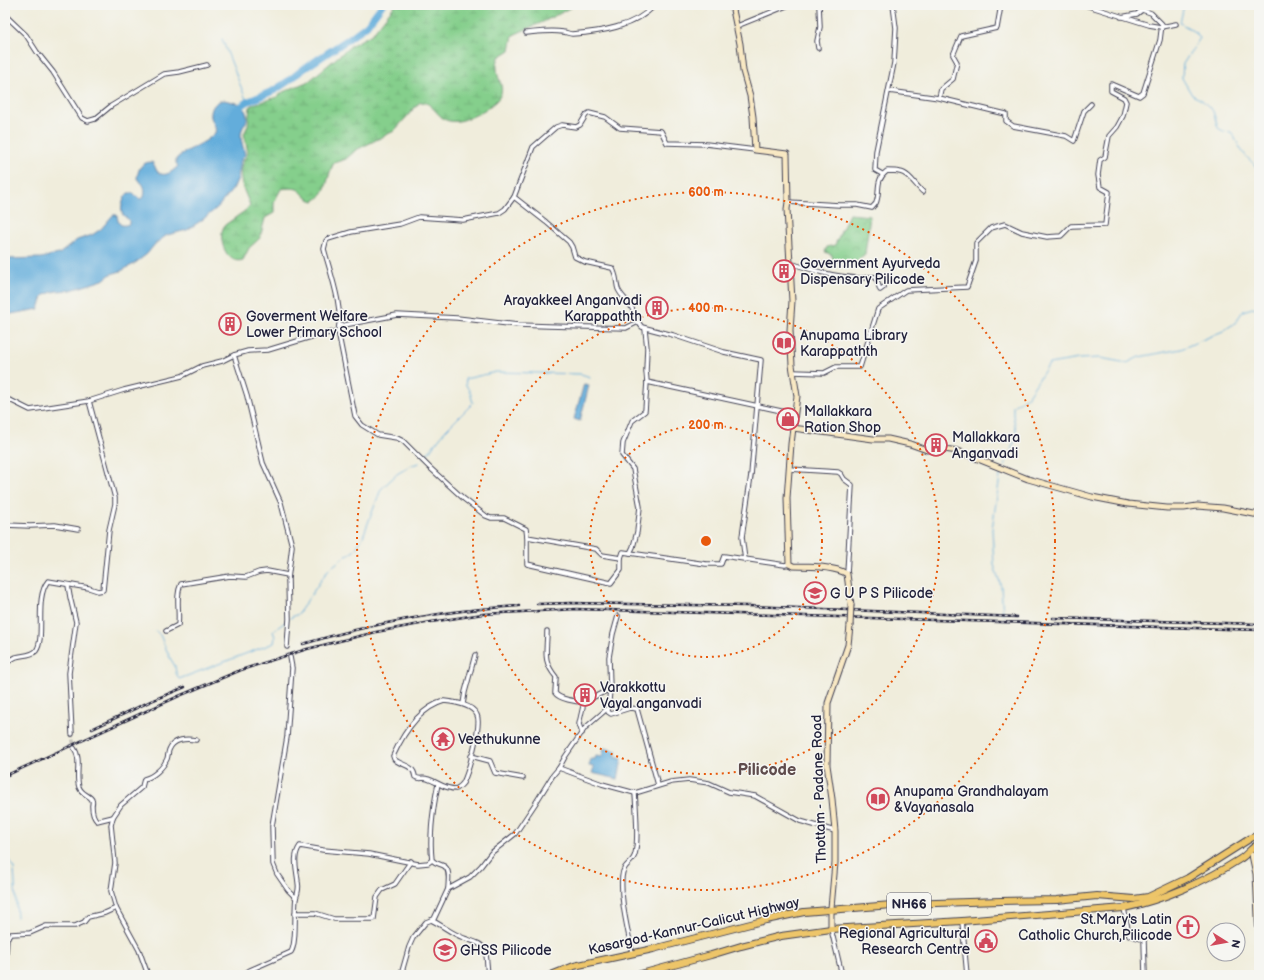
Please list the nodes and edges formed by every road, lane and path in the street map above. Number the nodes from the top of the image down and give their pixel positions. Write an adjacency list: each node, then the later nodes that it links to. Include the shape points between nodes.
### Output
1 (655, 5): 13 (street, via 640,17 625,24 597,31 570,34)
2 (732, 5): 11 (street)
3 (788, 5): 11 (street)
4 (819, 5): 14 (street)
5 (893, 5): 16 (street, via 896,28)
6 (1001, 5): 17 (street, via 998,28 961,36 952,55 957,62 953,79 941,88)
7 (1085, 5): 9 (street)
8 (5, 15): 15 (street, via 26,36 54,72 82,118 88,121 164,74)
9 (1121, 17): 12 (street); 12 (street, via 1137,14 1142,10 1151,13)
10 (1176, 24): 12 (street)
11 (736, 26): 19 (street, via 750,96)
12 (1162, 27): 31 (street, via 1143,93 1140,96 1112,84 1111,91 1124,98 1126,102 1123,116 1109,136 1105,157 1100,160 1100,186 1109,192 1105,225 1071,226 1061,236 1047,237 1022,232 1005,224 991,228 976,243 976,261 966,287 906,290 878,309 860,367 836,367 824,374)
13 (526, 32)
14 (818, 48)
15 (207, 65)
16 (889, 91): 17 (street); 20 (street, via 876,151 875,170)
17 (939, 98): 18 (street, via 1006,114 1006,121 1013,126 1066,136 1074,141 1084,111)
18 (1091, 104)
19 (755, 150): 22 (street, via 706,144 667,143 661,131 620,128 605,117 589,113 580,126 556,127 533,147); 23 (street, via 787,154)
20 (882, 174): 21 (street, via 886,171 901,172); 23 (street, via 876,202 872,208)
21 (923, 192)
22 (514, 197): 26 (street, via 569,242 574,257 614,270 618,289); 27 (street, via 499,213 464,220 419,217 400,224 350,232 328,239 324,249 336,295)
23 (788, 202): 24 (street)
24 (790, 263): 25 (street, via 859,279 876,277 880,290); 31 (street)
25 (884, 287)
26 (638, 322): 27 (street, via 626,328 548,326 397,315); 28 (street)
27 (339, 326): 29 (street)
28 (645, 329): 32 (street); 35 (street, via 761,360)
29 (338, 332): 30 (street, via 268,350); 42 (street, via 355,416 362,425 378,435 403,441 464,499 486,516 504,518 526,529)
30 (234, 355): 34 (street, via 182,376); 48 (street, via 263,463 281,503 292,546)
31 (793, 372): 36 (street, via 797,396)
32 (647, 382): 35 (street); 43 (street, via 645,412 632,421 623,443 622,455 633,469 640,507 637,532)
33 (5, 399): 34 (street, via 30,410)
34 (89, 401): 49 (street, via 115,504 109,530 103,590)
35 (757, 406): 36 (street); 45 (street, via 742,537)
36 (795, 414): 37 (street)
37 (792, 428): 38 (street); 39 (street, via 888,439 927,450 958,451 1028,479 1128,504 1167,508 1222,508)
38 (789, 469): 46 (street, via 786,498); 47 (street, via 838,472 852,485)
39 (1259, 515)
40 (5, 525): 41 (street, via 55,525)
41 (78, 529)
42 (527, 537): 44 (street, via 596,549 602,554); 44 (street, via 527,564 612,583 621,570)
43 (630, 553): 44 (street, via 624,552); 45 (street, via 706,564 721,564 724,556)
44 (621, 558)
45 (745, 560): 46 (street)
46 (789, 564): 47 (street, via 833,569)
47 (847, 574): 73 (street, Thottam - Padane Road, bridge, via 851,605 848,644 828,703 827,765)
48 (288, 575): 51 (street, via 266,571 246,577 230,576 181,584 178,592 178,625); 53 (street)
49 (68, 585): 56 (street, via 48,581 46,583 40,607 37,649); 63 (street, via 76,622 69,673)
50 (618, 616): 58 (street, via 609,657)
51 (166, 631)
52 (547, 631): 59 (street, via 545,655 549,668 556,677 555,693 557,696)
53 (287, 646)
54 (475, 655): 60 (street)
55 (290, 657): 82 (street, via 292,668 287,737 272,826 273,864 277,874)
56 (5, 664)
57 (638, 688): 58 (street)
58 (610, 689): 59 (street); 61 (street)
59 (584, 702): 62 (street, via 580,724)
60 (463, 704): 66 (street, via 478,715); 69 (street, via 444,701 428,708 405,733 393,756 396,761 412,768 417,778 427,778)
61 (608, 708): 62 (street); 70 (street, via 611,714 630,708 637,709)
62 (582, 733): 67 (street)
63 (72, 734)
64 (196, 740): 72 (street, via 179,740 173,743 162,766 150,778 144,779 142,787 121,805)
65 (74, 748): 72 (street, via 78,753 79,788 92,801 94,818 97,821)
66 (471, 756): 68 (street, via 490,761 495,773); 69 (street, via 462,785 452,789)
67 (559, 768): 71 (street); 81 (street, via 515,834 491,853 470,877)
68 (523, 778)
69 (438, 784): 79 (street, via 433,814)
70 (658, 785): 71 (street); 73 (street, via 689,780 709,783 728,792 755,796 800,821)
71 (635, 793): 91 (street, via 636,848 634,857 625,865 622,878)
72 (112, 817): 83 (street, via 115,863 111,891)
73 (835, 831): 85 (street, Thottam - Padane Road)
74 (1259, 835): 85 (highway, Kasargod-Kannur-Calicut Highway / NH66, via 1188,878 1148,897 1134,899 1097,896)
75 (1259, 844): 78 (highway, NH66)
76 (1259, 852): 77 (street, NH66)
77 (1252, 855): 78 (street, NH66); 90 (street, via 1256,874)
78 (1241, 859): 84 (highway, NH66, via 1179,890 1144,904)
79 (432, 860): 80 (street, via 424,864); 81 (street, via 448,871)
80 (411, 861): 82 (street, via 300,846 296,853 299,886); 86 (street, via 395,884 382,890 377,897 374,919 334,919 315,913)
81 (448, 889): 87 (street, via 434,919)
82 (296, 898): 86 (street)
83 (116, 908): 92 (street, via 88,917 75,926 46,926 30,933 11,934 7,938); 93 (street, via 139,950)
84 (1124, 908): 88 (highway, NH66); 101 (street, via 1129,935 1144,940)
85 (831, 910): 89 (street, Thottam - Padane Road); 91 (highway, Kasargod-Kannur-Calicut Highway / NH66, via 804,912 766,920)
86 (295, 913): 94 (street, via 294,945 291,952)
87 (431, 920): 95 (street, via 426,922 413,938); 96 (street, via 482,946 485,950)
88 (962, 921): 89 (highway, NH66); 100 (street)
89 (831, 929): 98 (highway, NH66, via 781,936); 99 (street)
90 (1259, 938)
91 (632, 953): 97 (highway, Kasargod-Kannur-Calicut Highway / NH66, via 574,966)
92 (5, 972)
93 (148, 975)
94 (243, 975)
95 (401, 975)
96 (488, 975)
97 (551, 975)
98 (637, 975)
99 (842, 975)
100 (967, 975)
101 (1145, 975)

